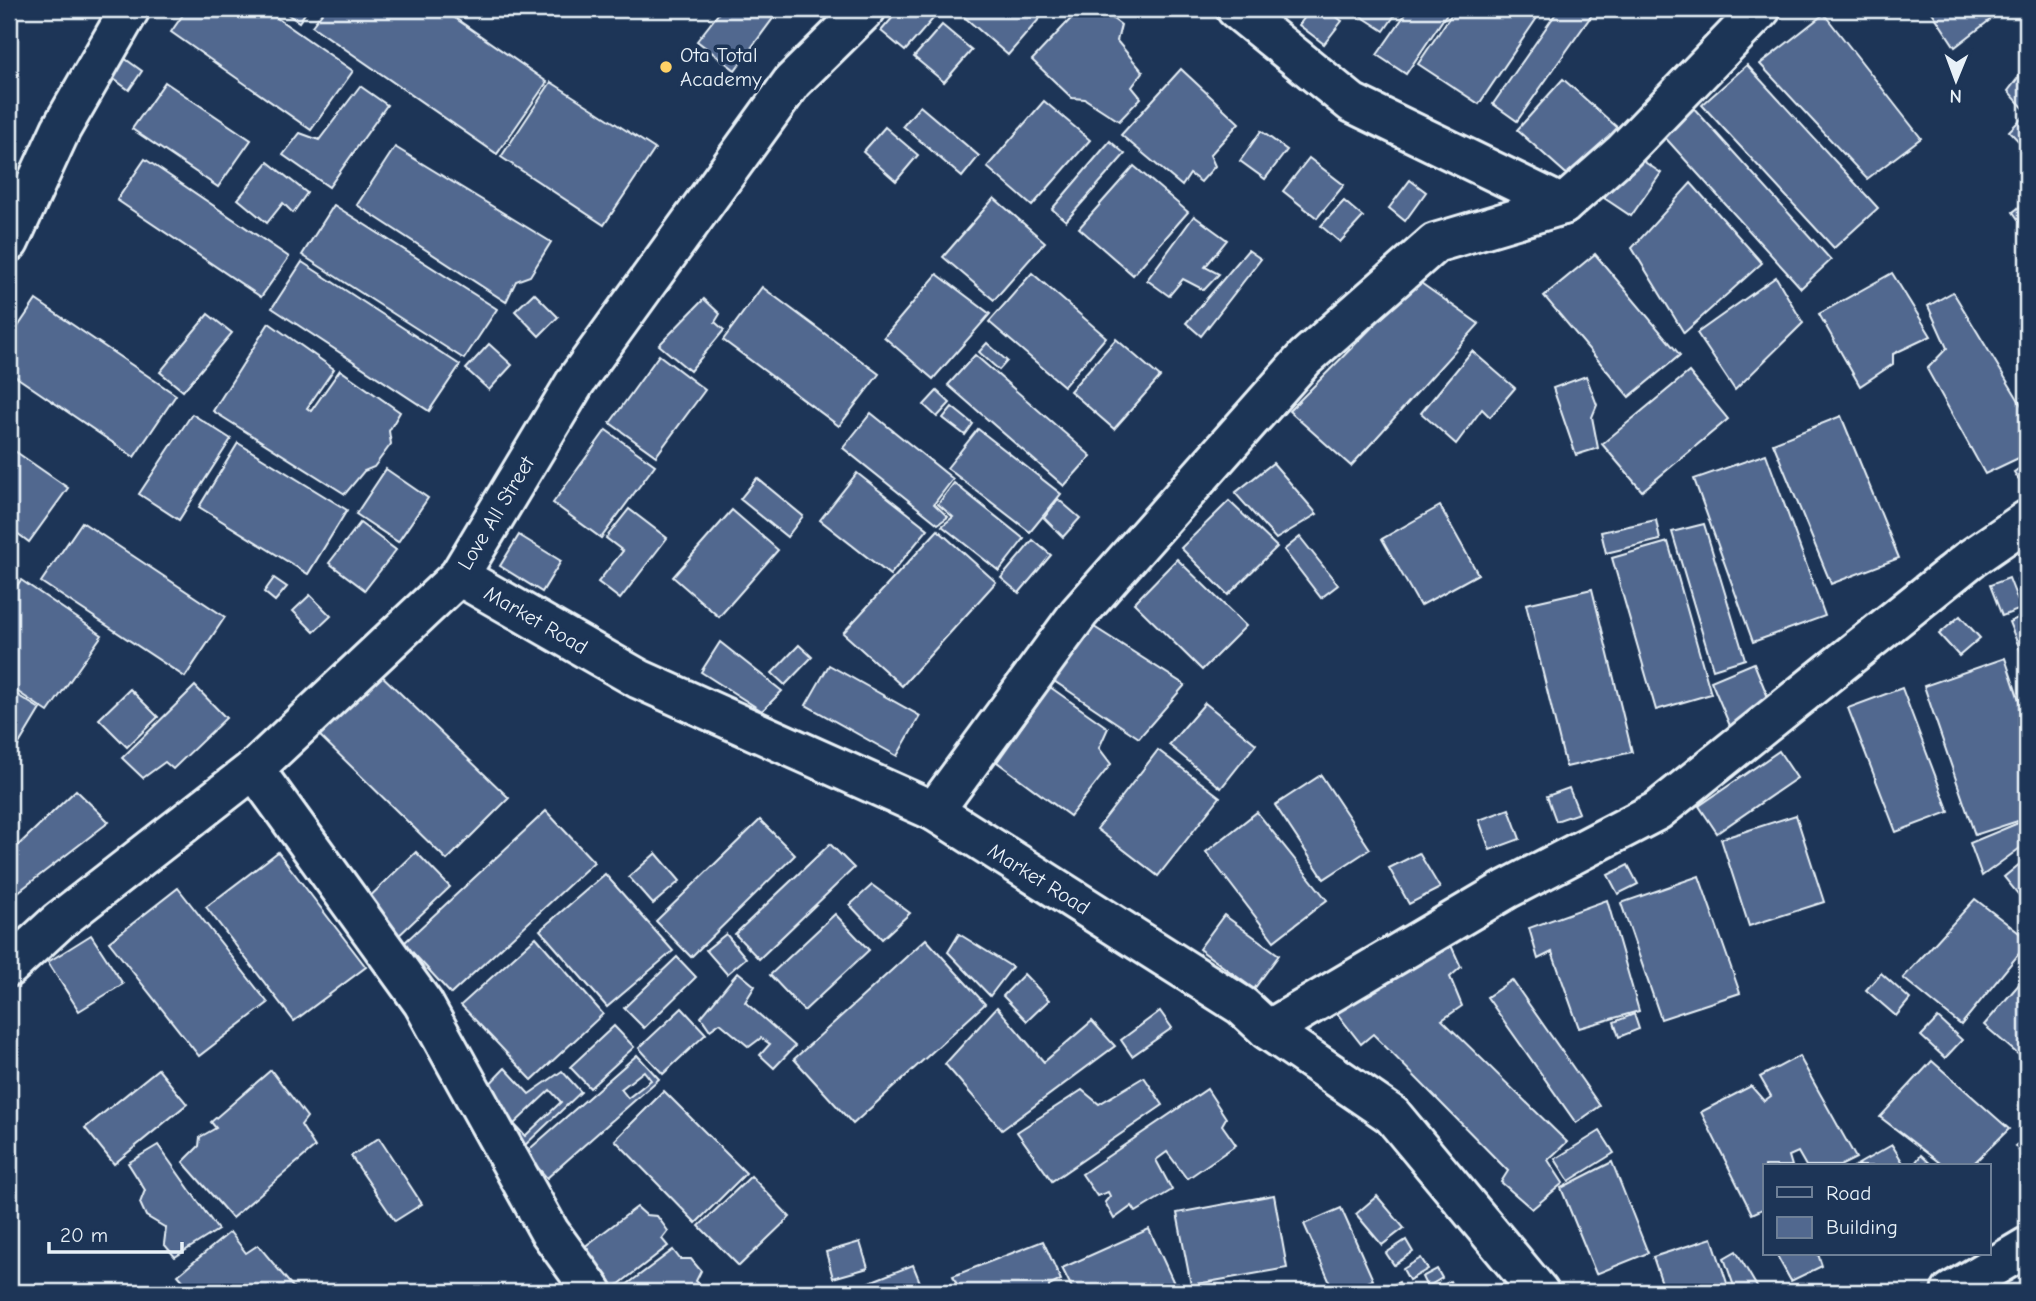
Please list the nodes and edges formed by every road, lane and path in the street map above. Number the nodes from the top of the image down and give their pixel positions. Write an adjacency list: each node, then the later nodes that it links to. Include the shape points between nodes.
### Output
1 (130, 9): 6 (street, via 61,129)
2 (866, 9): 8 (street, Love All Street, via 792,82 576,381)
3 (1236, 9): 5 (street, via 1352,103)
4 (1761, 9): 5 (street, via 1623,152)
5 (1563, 205): 10 (street, via 1436,243 1305,358 1079,613)
6 (9, 242)
7 (2027, 520): 12 (street, via 1969,560 1657,811 1507,889)
8 (459, 576): 9 (street, Love All Street); 10 (street, Market Road, via 639,679)
9 (254, 769): 11 (street, Love All Street, via 59,921); 14 (street, via 422,1003 549,1231)
10 (934, 811): 12 (street, Market Road, via 1242,1006)
11 (9, 967)
12 (1268, 1030): 15 (street, Market Road, via 1392,1115)
13 (2027, 1247): 16 (street)
14 (593, 1292)
15 (1539, 1292)
16 (1951, 1292)

